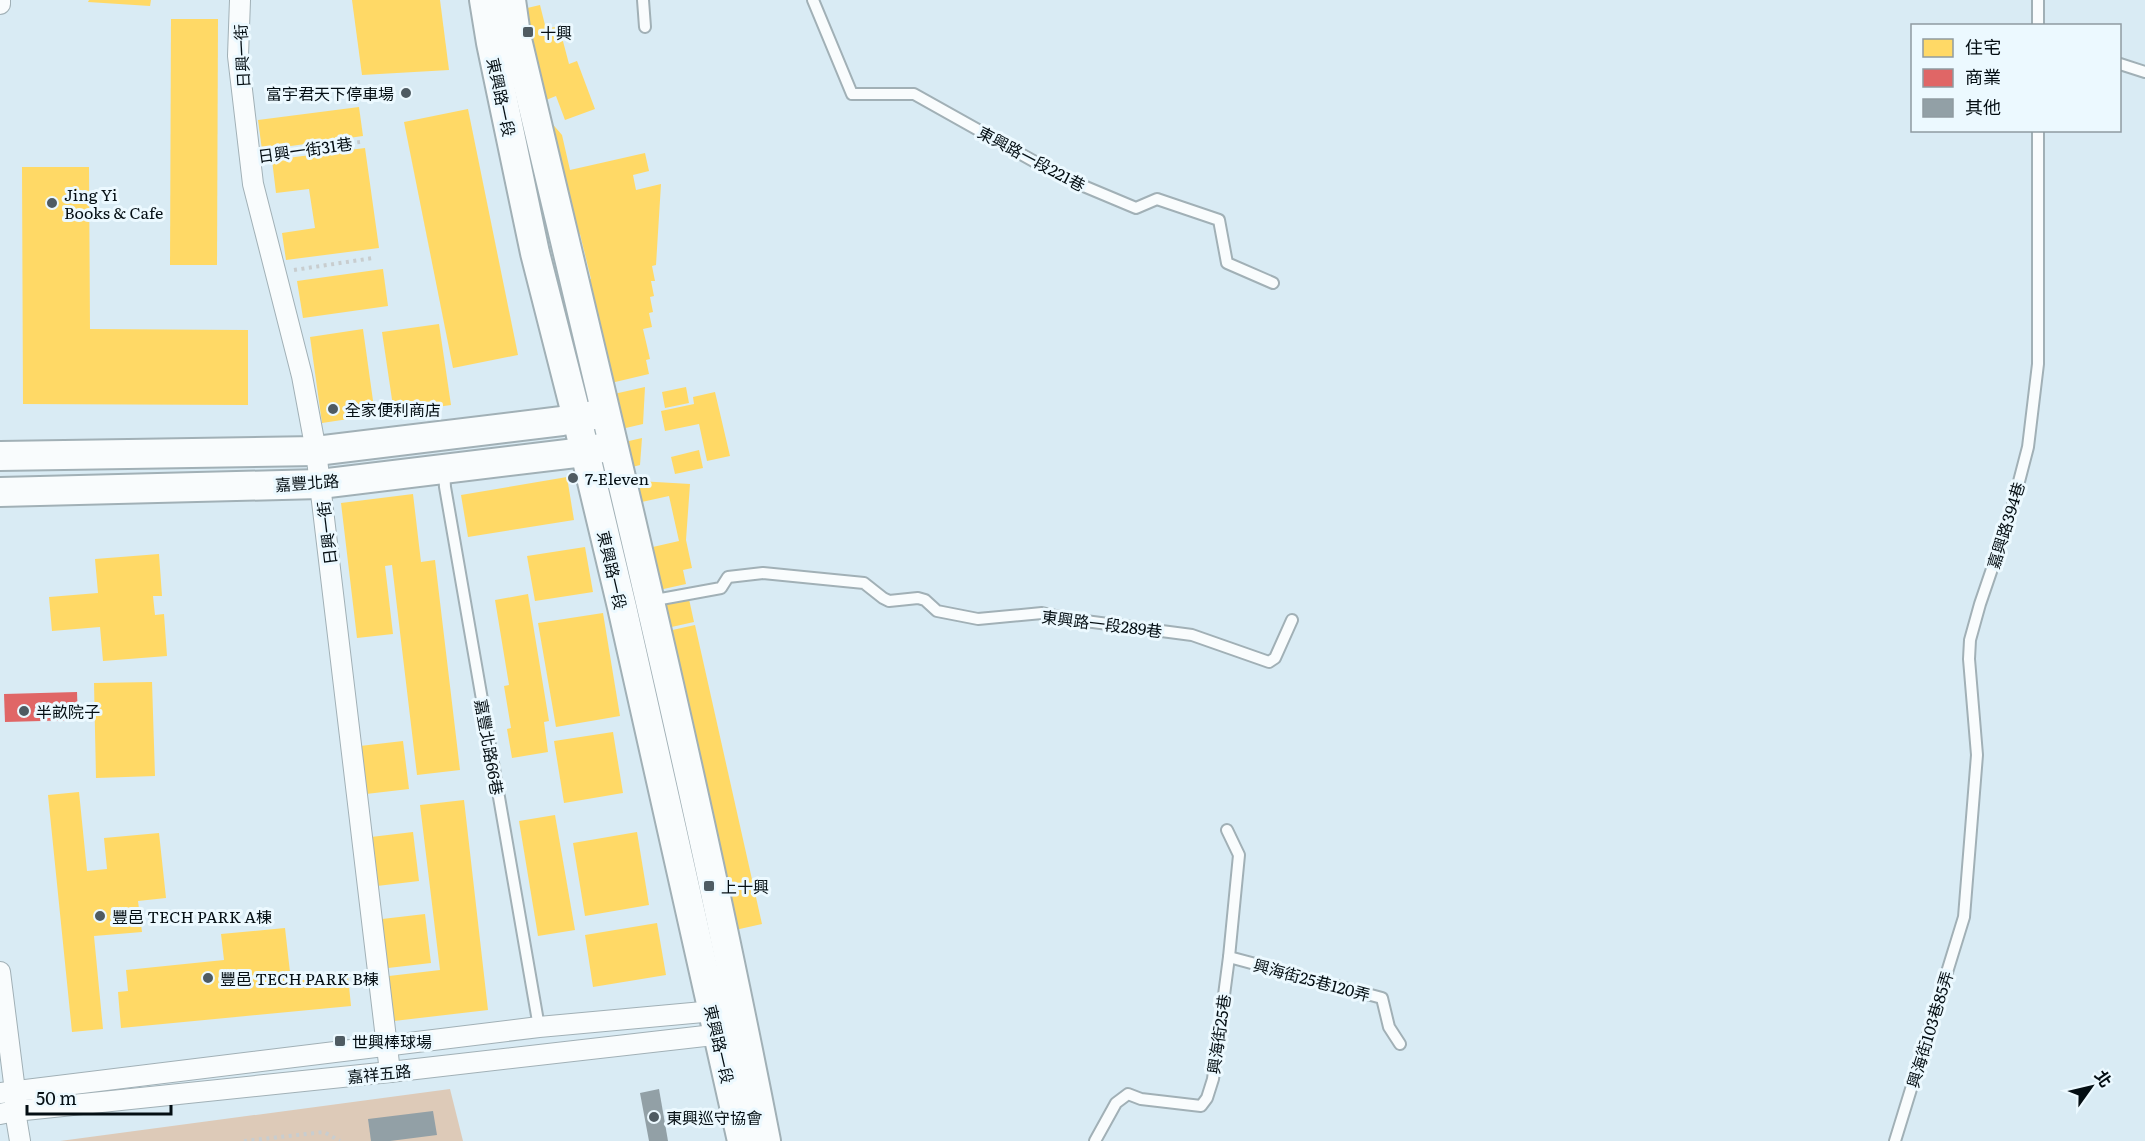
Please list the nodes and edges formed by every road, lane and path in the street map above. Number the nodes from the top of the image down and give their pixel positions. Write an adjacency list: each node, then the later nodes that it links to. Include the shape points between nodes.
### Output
1 (240, 0): 13 (street, 日興一街, via 238,56)
2 (484, 0): 18 (street, 東興路一段, via 535,253)
3 (511, 0): 17 (street, 東興路一段)
4 (643, 0): 8 (lane)
5 (813, 0): 16 (lane, 東興路一段221巷, via 852,94 914,94 1062,177 1136,208 1157,199 1219,220 1227,262)
6 (2038, 0): 7 (lane)
7 (2038, 24)
8 (645, 27)
9 (2121, 64): 10 (lane)
10 (2145, 72)
11 (2038, 132): 29 (lane, 嘉興路394巷, via 2038,364 2028,447 1970,640 1977,755)
12 (360, 142): 13 (path, 日興一街31巷)
13 (250, 157): 15 (street, 日興一街)
14 (373, 258): 15 (path)
15 (275, 273): 20 (street, 日興一街, via 302,376)
16 (1273, 283)
17 (604, 413): 18 (street, 嘉豐北路); 19 (street, 東興路一段)
18 (576, 418): 20 (street, 嘉豐北路); 21 (street, 東興路一段)
19 (612, 445): 21 (street, 嘉豐北路); 26 (street, 東興路一段)
20 (316, 451): 22 (street, 嘉豐北路); 24 (street, 日興一街)
21 (584, 452): 23 (street, 嘉豐北路); 32 (street, 東興路一段)
22 (0, 456)
23 (444, 468): 24 (street, 嘉豐北路); 33 (lane, 嘉豐北路66巷)
24 (320, 484): 25 (street, 嘉豐北路); 35 (street, 日興一街)
25 (0, 492)
26 (650, 601): 27 (lane, 東興路一段289巷, via 721,588 728,577 744,573 796,576 864,583 889,601 918,598 937,611 978,619 1042,614 1191,635 1269,662 1275,658); 32 (street, 東興路一段)
27 (1292, 620)
28 (1227, 830): 30 (lane, 興海街25巷, via 1239,855)
29 (1964, 917): 44 (lane, 興海街103巷85弄)
30 (1228, 957): 34 (lane, 興海街25巷120弄, via 1382,998 1389,1028); 43 (lane, 興海街25巷, via 1213,1079 1207,1098 1201,1106 1128,1094 1116,1103)
31 (0, 972): 37 (street)
32 (728, 1022): 33 (street, 嘉祥五路); 36 (street, 嘉祥五路); 41 (street, 東興路一段); 42 (street, 東興路一段, via 750,1058)
33 (539, 1027): 35 (street, 嘉祥五路)
34 (1400, 1044)
35 (386, 1045): 36 (street, 日興一街); 37 (street, 嘉祥五路)
36 (390, 1072): 37 (street, 嘉祥五路)
37 (7, 1102): 38 (street)
38 (20, 1141)
39 (244, 1141): 40 (path, via 324,1132)
40 (340, 1141)
41 (742, 1141)
42 (766, 1141)
43 (1095, 1141)
44 (1895, 1141)

